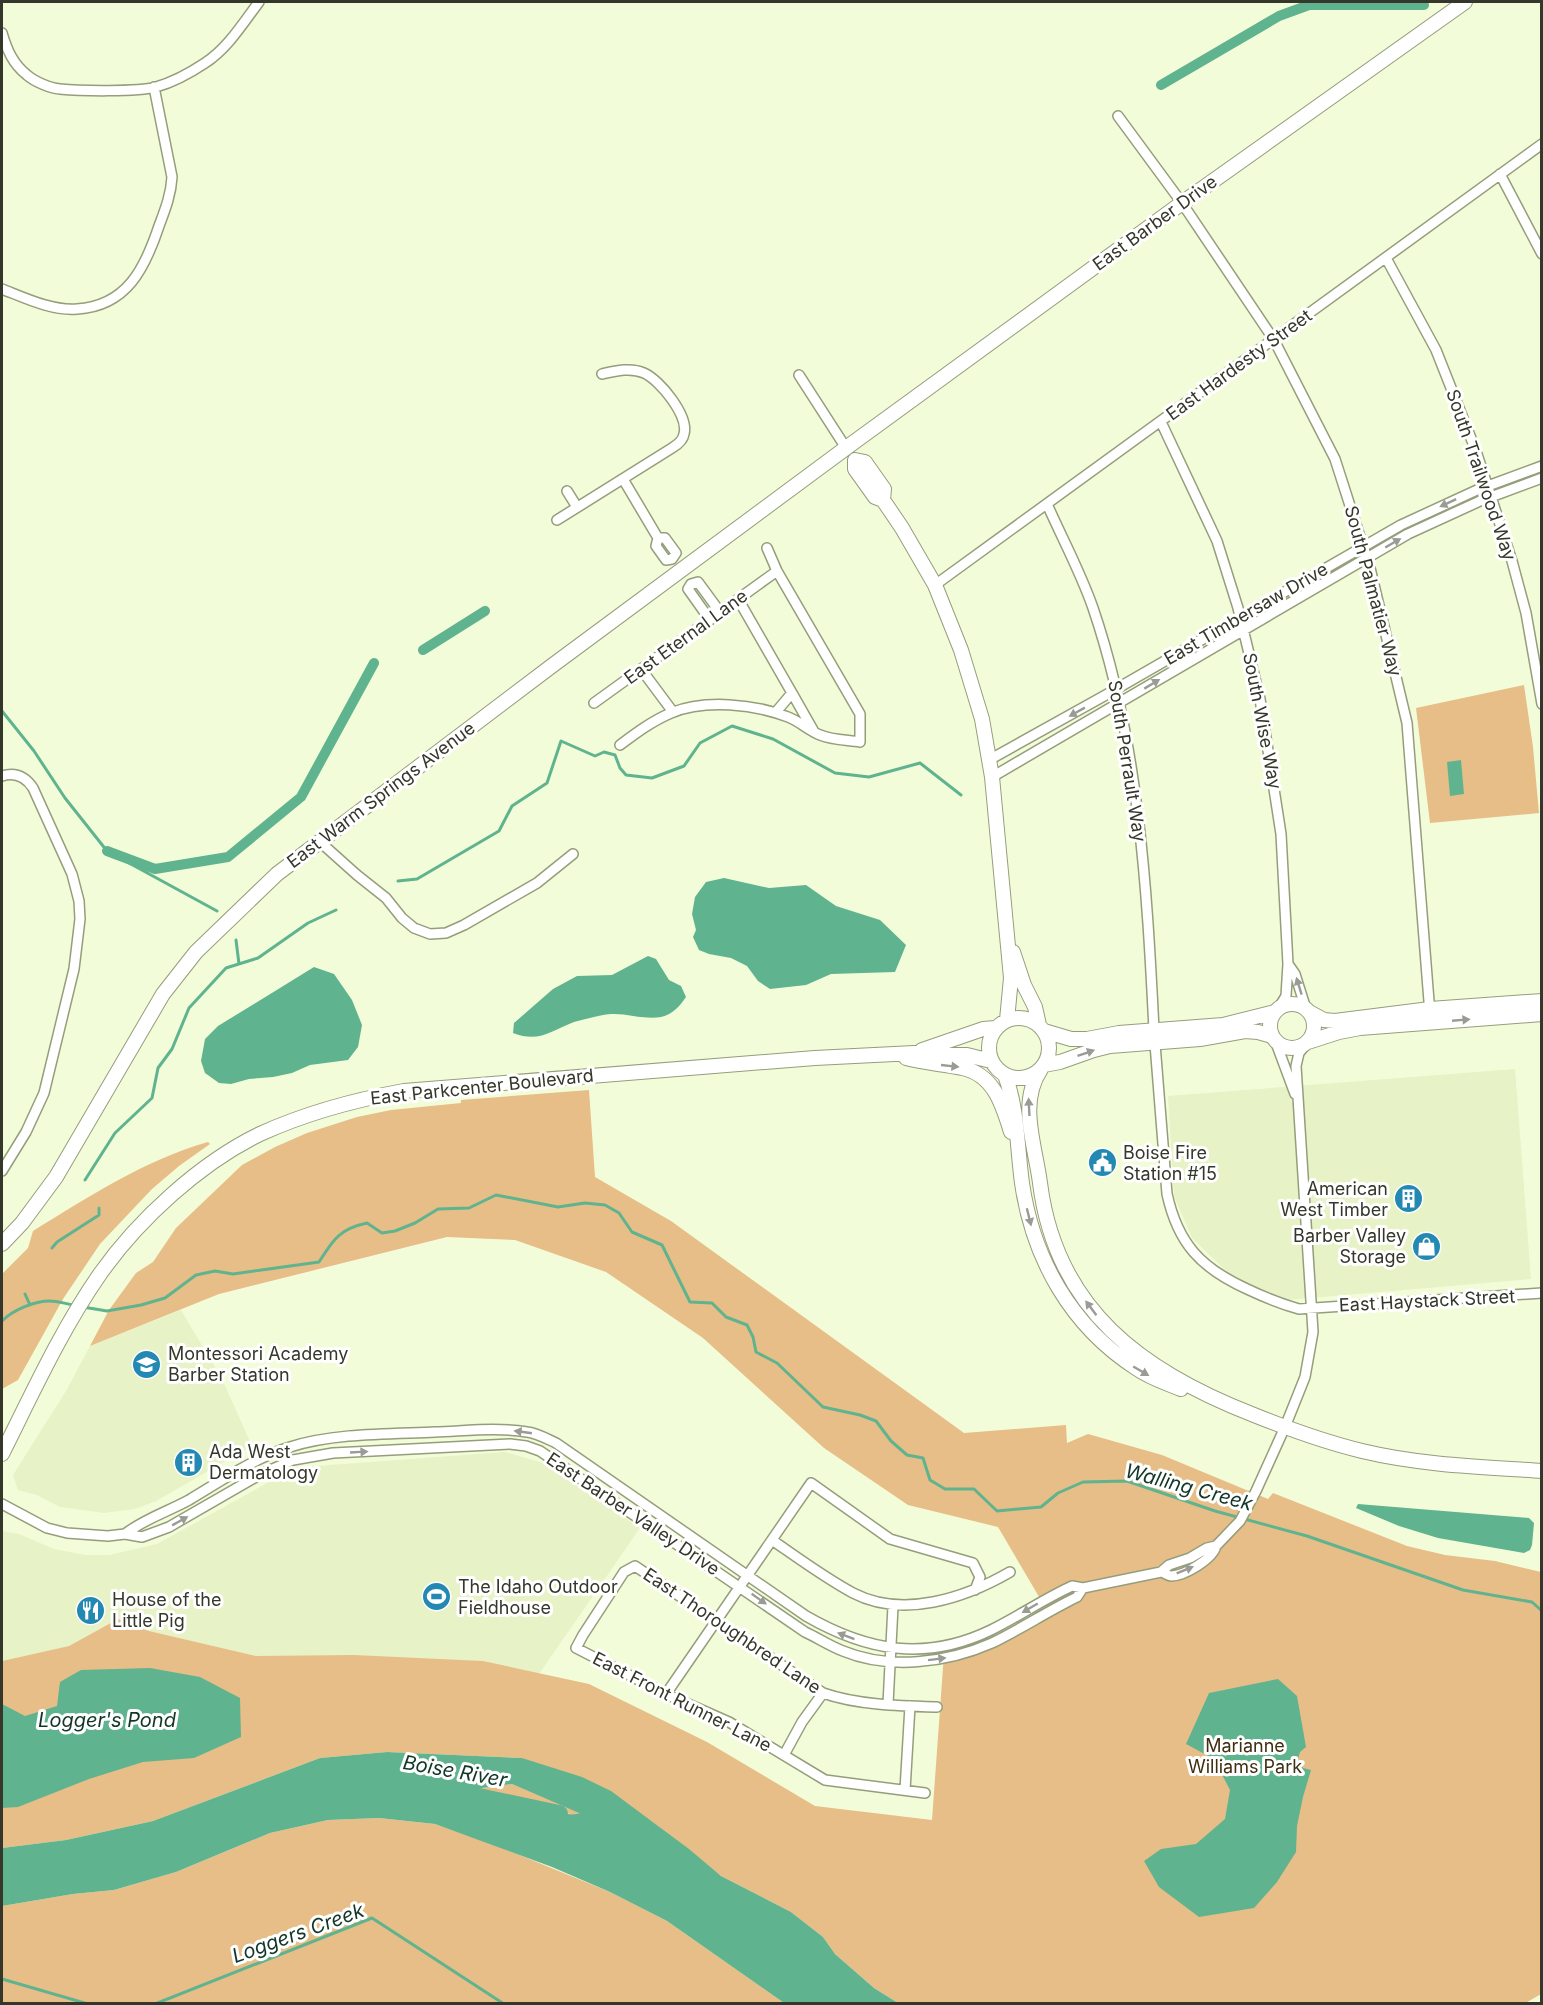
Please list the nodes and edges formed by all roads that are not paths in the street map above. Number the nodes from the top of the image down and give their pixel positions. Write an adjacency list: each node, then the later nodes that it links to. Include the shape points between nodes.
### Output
1 (259, 2): 4 (street, via 225,46 207,62)
2 (1465, 2): 8 (street, East Barber Drive)
3 (2, 33): 4 (street, via 15,63 41,83 59,89)
4 (154, 87): 11 (street, via 172,177 171,192 150,252 129,287 95,306 77,309 56,308)
5 (1118, 116): 8 (street, South Palmatier Way)
6 (1542, 144): 7 (street, East Hardesty Street)
7 (1500, 174): 9 (street); 10 (street, East Hardesty Street)
8 (1182, 203): 12 (street, South Palmatier Way); 16 (street, East Barber Drive)
9 (1542, 254)
10 (1386, 258): 12 (street, East Hardesty Street); 20 (street, South Trailwood Way, via 1436,350)
11 (2, 289)
12 (1274, 340): 15 (street, East Hardesty Street); 26 (street, South Palmatier Way, via 1335,459)
13 (602, 374): 19 (street, via 620,370 643,372 661,383 683,420 684,433 679,443)
14 (799, 375): 16 (street)
15 (1161, 422): 23 (street, East Hardesty Street); 35 (street, South Wise Way, via 1217,541)
16 (846, 448): 29 (street, East Warm Springs Avenue); 32 (street, via 855,460 865,462 884,489 883,500)
17 (1542, 466): 20 (street, East Timbersaw Drive)
18 (1542, 478): 22 (street, East Timbersaw Drive)
19 (623, 479): 24 (street); 29 (street, via 658,538 665,538 676,553 672,559)
20 (1488, 486): 22 (street, South Trailwood Way); 26 (street, East Timbersaw Drive, one-way to 26)
21 (567, 491): 24 (street)
22 (1492, 497): 28 (street, East Timbersaw Drive, one-way to 22, via 1408,534); 43 (street, South Trailwood Way, via 1526,613)
23 (1047, 504): 32 (street, East Hardesty Street); 39 (street, South Perrault Way, via 1092,604)
24 (577, 507): 25 (street)
25 (557, 520)
26 (1363, 546): 28 (street, South Palmatier Way); 35 (street, East Timbersaw Drive)
27 (767, 548): 30 (street)
28 (1366, 558): 37 (street, East Timbersaw Drive); 59 (street, South Palmatier Way, via 1407,723)
29 (681, 571): 31 (street); 51 (street, East Warm Springs Avenue)
30 (777, 571): 33 (street, East Eternal Lane); 46 (street, via 860,714 860,742)
31 (691, 584): 34 (street, via 698,582); 36 (street, via 688,589)
32 (935, 585): 48 (street, via 961,650 982,719)
33 (738, 599): 34 (street, East Eternal Lane); 40 (street)
34 (720, 612): 36 (street, East Eternal Lane)
35 (1240, 617): 37 (street, South Wise Way); 39 (street, East Timbersaw Drive)
36 (710, 620): 38 (street, East Eternal Lane)
37 (1244, 630): 42 (street, East Timbersaw Drive, one-way to 37); 54 (street, South Wise Way, via 1279,815)
38 (641, 669): 41 (street, East Eternal Lane); 44 (street)
39 (1116, 689): 42 (street, South Perrault Way); 48 (street, East Timbersaw Drive, one-way to 48)
40 (792, 693): 45 (street); 46 (street)
41 (594, 703)
42 (1120, 703): 50 (street, East Timbersaw Drive); 62 (street, South Perrault Way, via 1141,840)
43 (1542, 704)
44 (673, 712): 45 (street, via 730,705); 47 (street, via 648,724)
45 (776, 712): 46 (street)
46 (814, 732)
47 (620, 745)
48 (989, 760): 50 (street)
49 (2, 776): 72 (street, via 16,774 33,788 72,874 80,919 74,969 44,1093)
50 (992, 777): 53 (street)
51 (319, 841): 52 (street, via 386,898 402,918 430,934 446,933 473,920 537,883); 73 (street, East Warm Springs Avenue, via 263,886 196,952 170,986 56,1177)
52 (573, 854)
53 (1007, 936): 60 (street, via 1011,988); 61 (street)
54 (1288, 964): 56 (street, South Wise Way, via 1286,996); 57 (street, South Wise Way, one-way to 54)
55 (1542, 1001): 59 (street)
56 (1277, 1010): 57 (street, via 1291,1004); 62 (street, via 1223,1025); 63 (street, via 1270,1024)
57 (1308, 1011): 59 (street, via 1335,1021); 64 (street, via 1314,1028)
58 (1542, 1014): 59 (street, one-way to 58)
59 (1431, 1016): 64 (street, via 1351,1029)
60 (1001, 1024): 61 (street, via 1024,1018); 65 (street, East Parkcenter Boulevard); 67 (street, via 989,1044)
61 (1042, 1028): 62 (street, via 1071,1038 1119,1033); 68 (street, via 1049,1048)
62 (1154, 1037): 63 (street, via 1200,1039 1245,1031); 68 (street, one-way to 62, via 1094,1050); 75 (street, South Perrault Way, via 1167,1194 1182,1238 1204,1264 1231,1282 1279,1304)
63 (1274, 1039): 64 (street, via 1292,1048); 70 (street)
64 (1308, 1042): 70 (street, via 1299,1053 1296,1066)
65 (914, 1053): 66 (street, East Parkcenter Boulevard); 67 (street, East Parkcenter Boulevard, via 967,1055)
66 (892, 1054): 71 (street, one-way to 71, via 963,1068 987,1082 1002,1104); 78 (street, East Parkcenter Boulevard, via 404,1091 335,1106 257,1136 194,1177 156,1208 125,1242 98,1277 64,1335)
67 (992, 1061): 69 (street)
68 (1043, 1067): 69 (street, via 1024,1078); 76 (street, one-way to 68, via 1131,1349 1101,1321 1066,1270 1042,1197 1029,1111 1030,1092)
69 (1005, 1075): 71 (street, via 1014,1106)
70 (1298, 1099): 75 (street)
71 (1020, 1160): 76 (street, one-way to 76, via 1037,1245 1053,1281 1085,1325 1137,1370)
72 (2, 1171)
73 (2, 1244)
74 (1542, 1293): 75 (street, East Haystack Street)
75 (1312, 1308): 77 (street, via 1313,1332 1305,1377)
76 (1222, 1403): 77 (street)
77 (1285, 1427): 79 (street, via 1362,1451 1445,1465); 86 (street, East Barber Valley Drive, via 1240,1521 1216,1546 1161,1572)
78 (2, 1454)
79 (1542, 1471)
80 (2, 1504): 81 (street, East Barber Valley Drive, via 47,1528 67,1533)
81 (125, 1534): 84 (street, East Barber Valley Drive, one-way to 81, via 556,1443 530,1432 502,1429 344,1438 294,1445 139,1523); 85 (street, East Barber Valley Drive, one-way to 85, via 142,1537 169,1527 293,1460 333,1453 510,1444 540,1451 562,1464)
82 (772, 1540): 84 (street); 87 (street, via 812,1483 890,1539 973,1563 980,1577); 88 (street, via 854,1594)
83 (1010, 1572): 87 (street)
84 (747, 1575): 85 (street); 91 (street, East Barber Valley Drive, one-way to 84, via 857,1641 834,1631)
85 (740, 1586): 89 (street); 92 (street, East Barber Valley Drive, one-way to 92, via 806,1632 842,1651)
86 (1083, 1588): 91 (street, East Barber Valley Drive, one-way to 91, via 1072,1586 965,1641 915,1649); 92 (street, East Barber Valley Drive, one-way to 86, via 938,1660 975,1650 1077,1597)
87 (975, 1590): 88 (street, via 938,1601)
88 (893, 1606): 91 (street)
89 (716, 1620): 90 (street, East Thoroughbred Lane, via 635,1566 624,1572); 93 (street, East Thoroughbred Lane); 94 (street)
90 (576, 1648): 94 (street, East Front Runner Lane)
91 (891, 1648): 92 (street)
92 (890, 1661): 95 (street)
93 (823, 1693): 95 (street, East Thoroughbred Lane); 98 (street)
94 (666, 1694): 98 (street, East Front Runner Lane, via 729,1722)
95 (888, 1704): 96 (street, East Thoroughbred Lane)
96 (910, 1706): 97 (street, East Thoroughbred Lane); 99 (street)
97 (937, 1707)
98 (784, 1755): 99 (street, East Front Runner Lane, via 825,1780)
99 (905, 1790): 100 (street, East Front Runner Lane)
100 (925, 1793)

